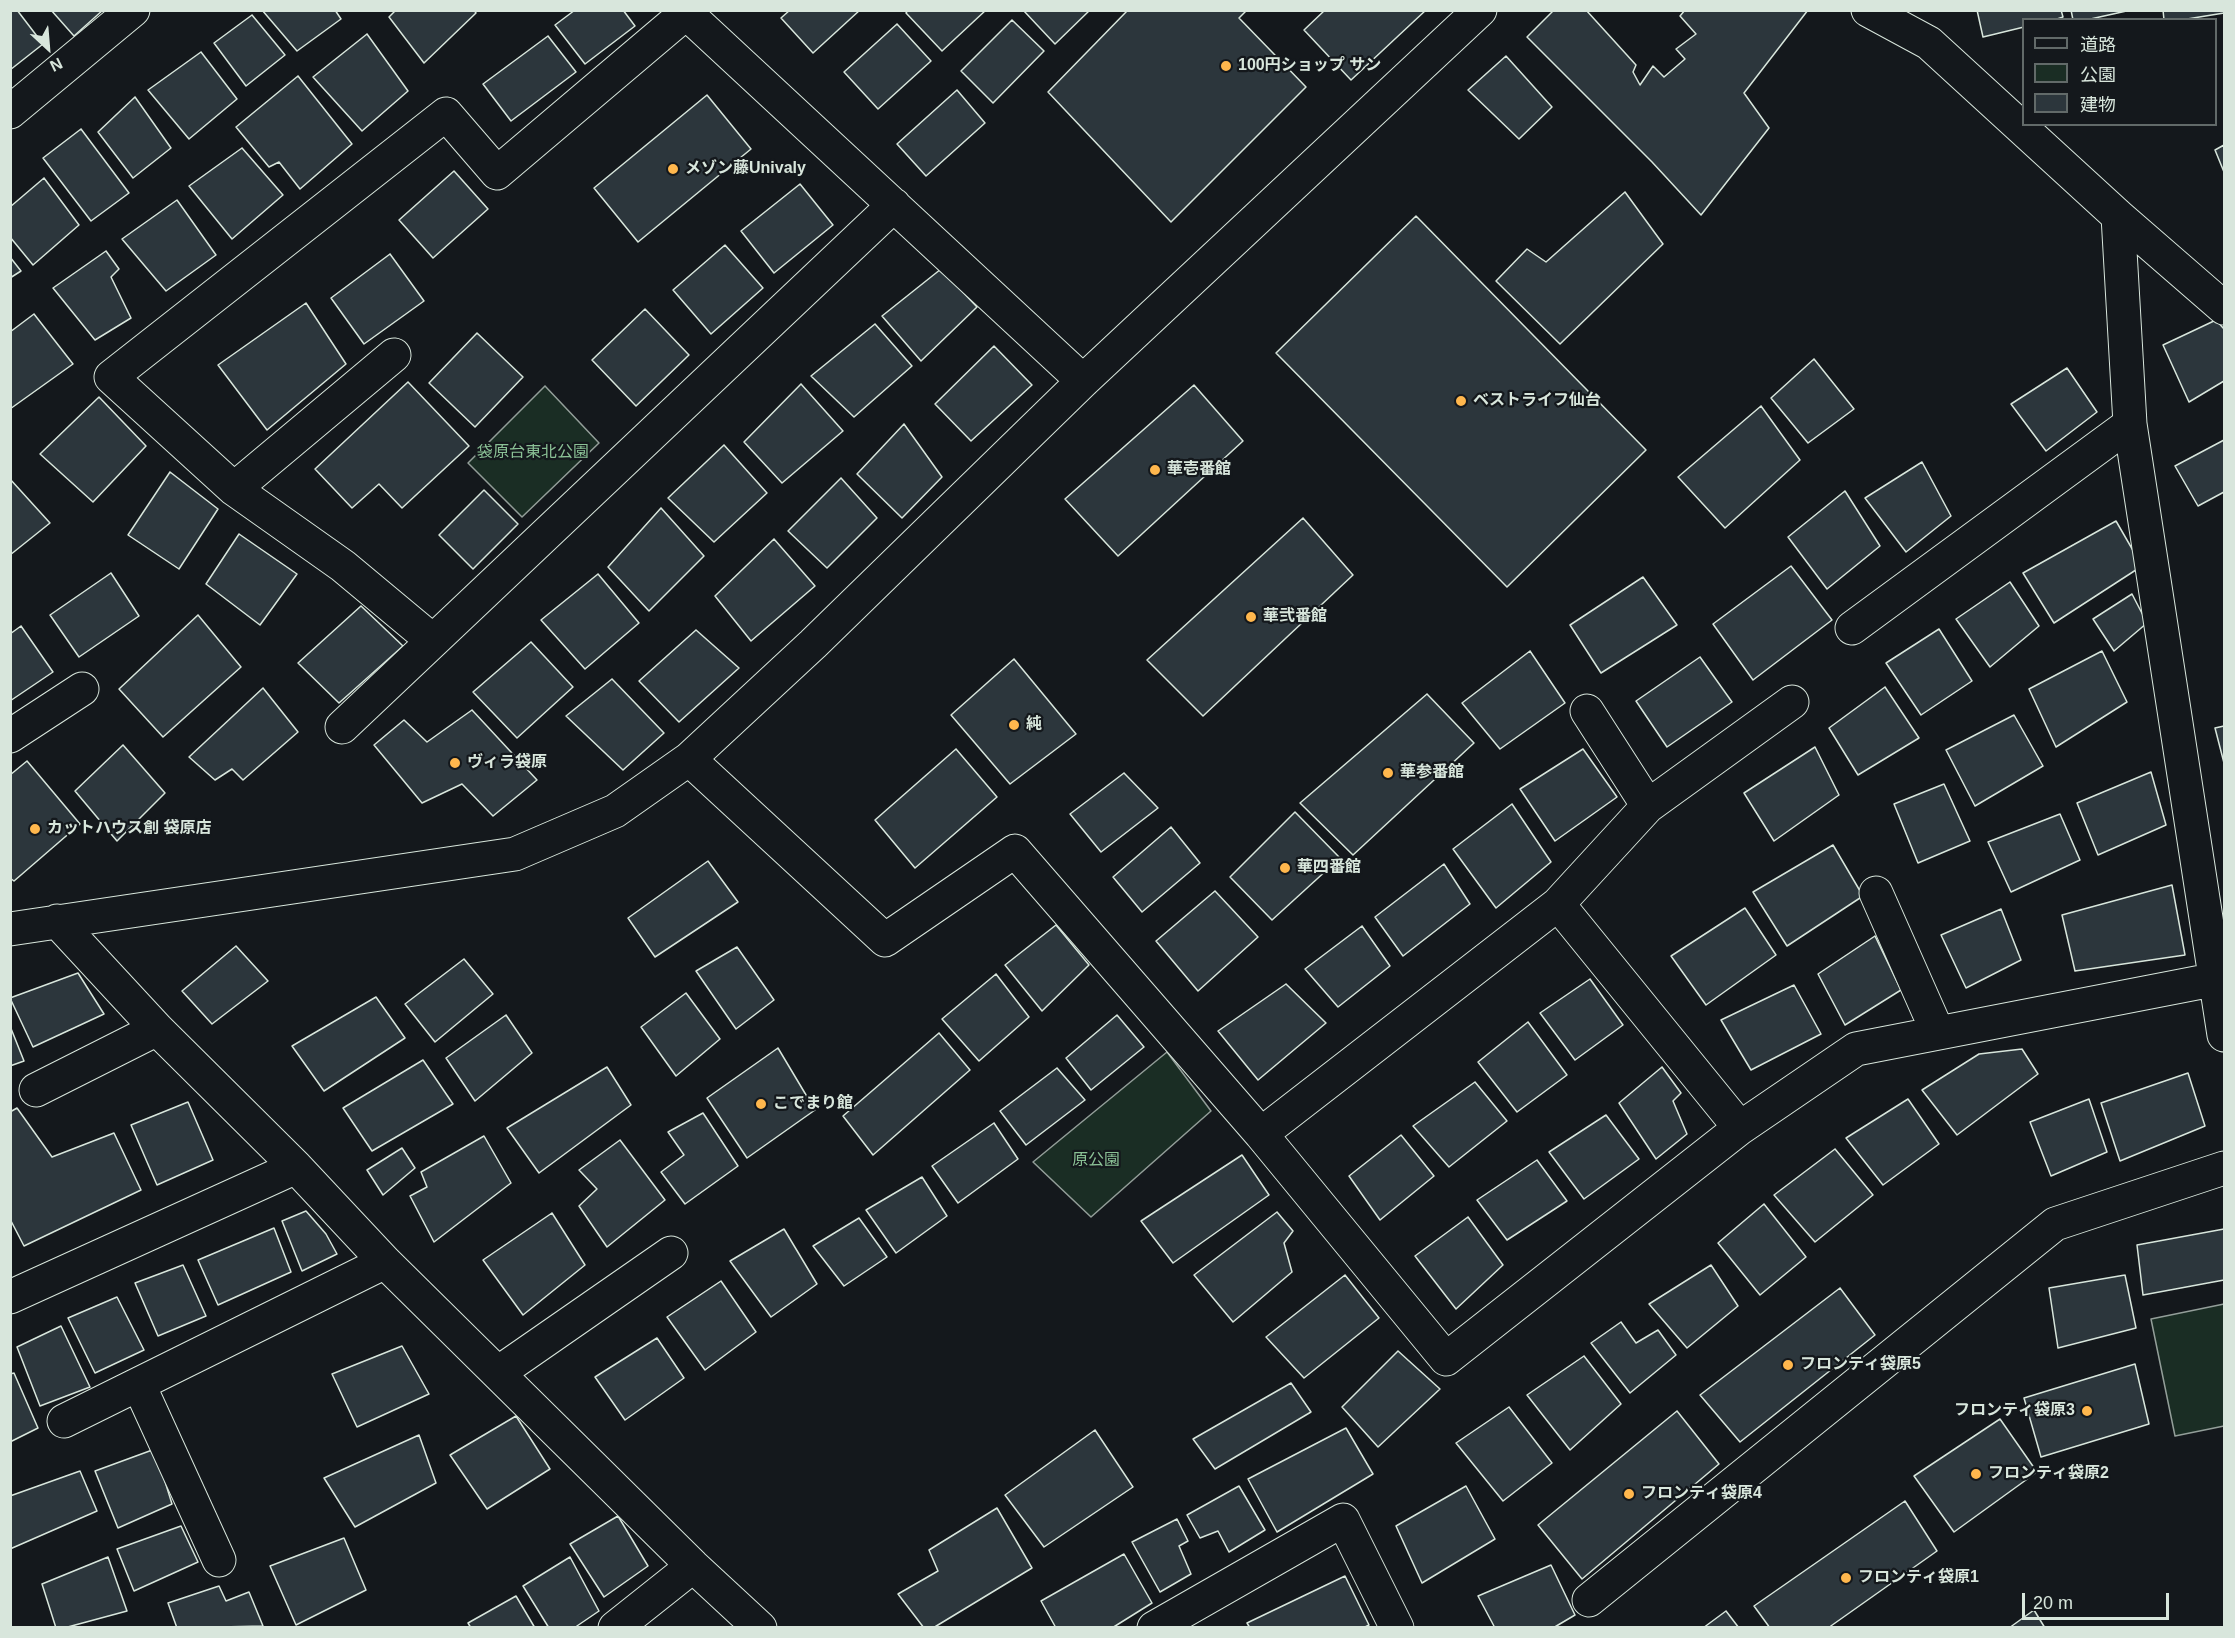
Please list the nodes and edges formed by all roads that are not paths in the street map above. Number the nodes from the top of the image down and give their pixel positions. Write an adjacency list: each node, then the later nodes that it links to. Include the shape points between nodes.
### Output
1 (132, 10): 5 (street)
2 (1480, 10): 10 (street)
3 (1868, 10): 7 (street, via 1929,43)
4 (685, 12): 6 (street); 12 (street, via 497,173 446,114 111,377)
5 (10, 112)
6 (894, 205): 10 (street); 14 (street)
7 (2118, 216): 8 (street); 11 (street)
8 (2224, 308)
9 (394, 355): 12 (street)
10 (1083, 381): 20 (street)
11 (2130, 423): 13 (street); 26 (street)
12 (234, 489): 14 (street, via 343,566)
13 (1852, 628)
14 (433, 641): 18 (street)
15 (82, 689): 19 (street)
16 (1792, 702): 21 (street)
17 (1587, 711): 21 (street)
18 (342, 727)
19 (10, 736)
20 (689, 759): 24 (street, via 615,811 515,854); 32 (street, via 885,940 1016,851)
21 (1648, 806): 23 (street)
22 (1876, 893): 28 (street)
23 (1558, 904): 31 (street); 32 (street)
24 (57, 921): 25 (street); 27 (street)
25 (10, 929)
26 (2217, 979): 28 (street); 29 (street)
27 (157, 1029): 30 (street); 33 (street)
28 (1938, 1033): 31 (street, via 1856,1048)
29 (2224, 1035)
30 (36, 1090)
31 (1740, 1128): 32 (street, via 1446,1359)
32 (1261, 1134)
33 (296, 1167): 36 (street); 37 (street)
34 (2224, 1168): 43 (street, via 2055,1224)
35 (671, 1253): 38 (street)
36 (386, 1262): 38 (street); 39 (street)
37 (10, 1297)
38 (498, 1373): 42 (street)
39 (139, 1385): 40 (street); 41 (street)
40 (64, 1421)
41 (219, 1560)
42 (693, 1566): 44 (street); 45 (street)
43 (1589, 1600)
44 (615, 1628)
45 (760, 1628)
46 (1154, 1628): 47 (street, via 1343,1520)
47 (1397, 1628)

